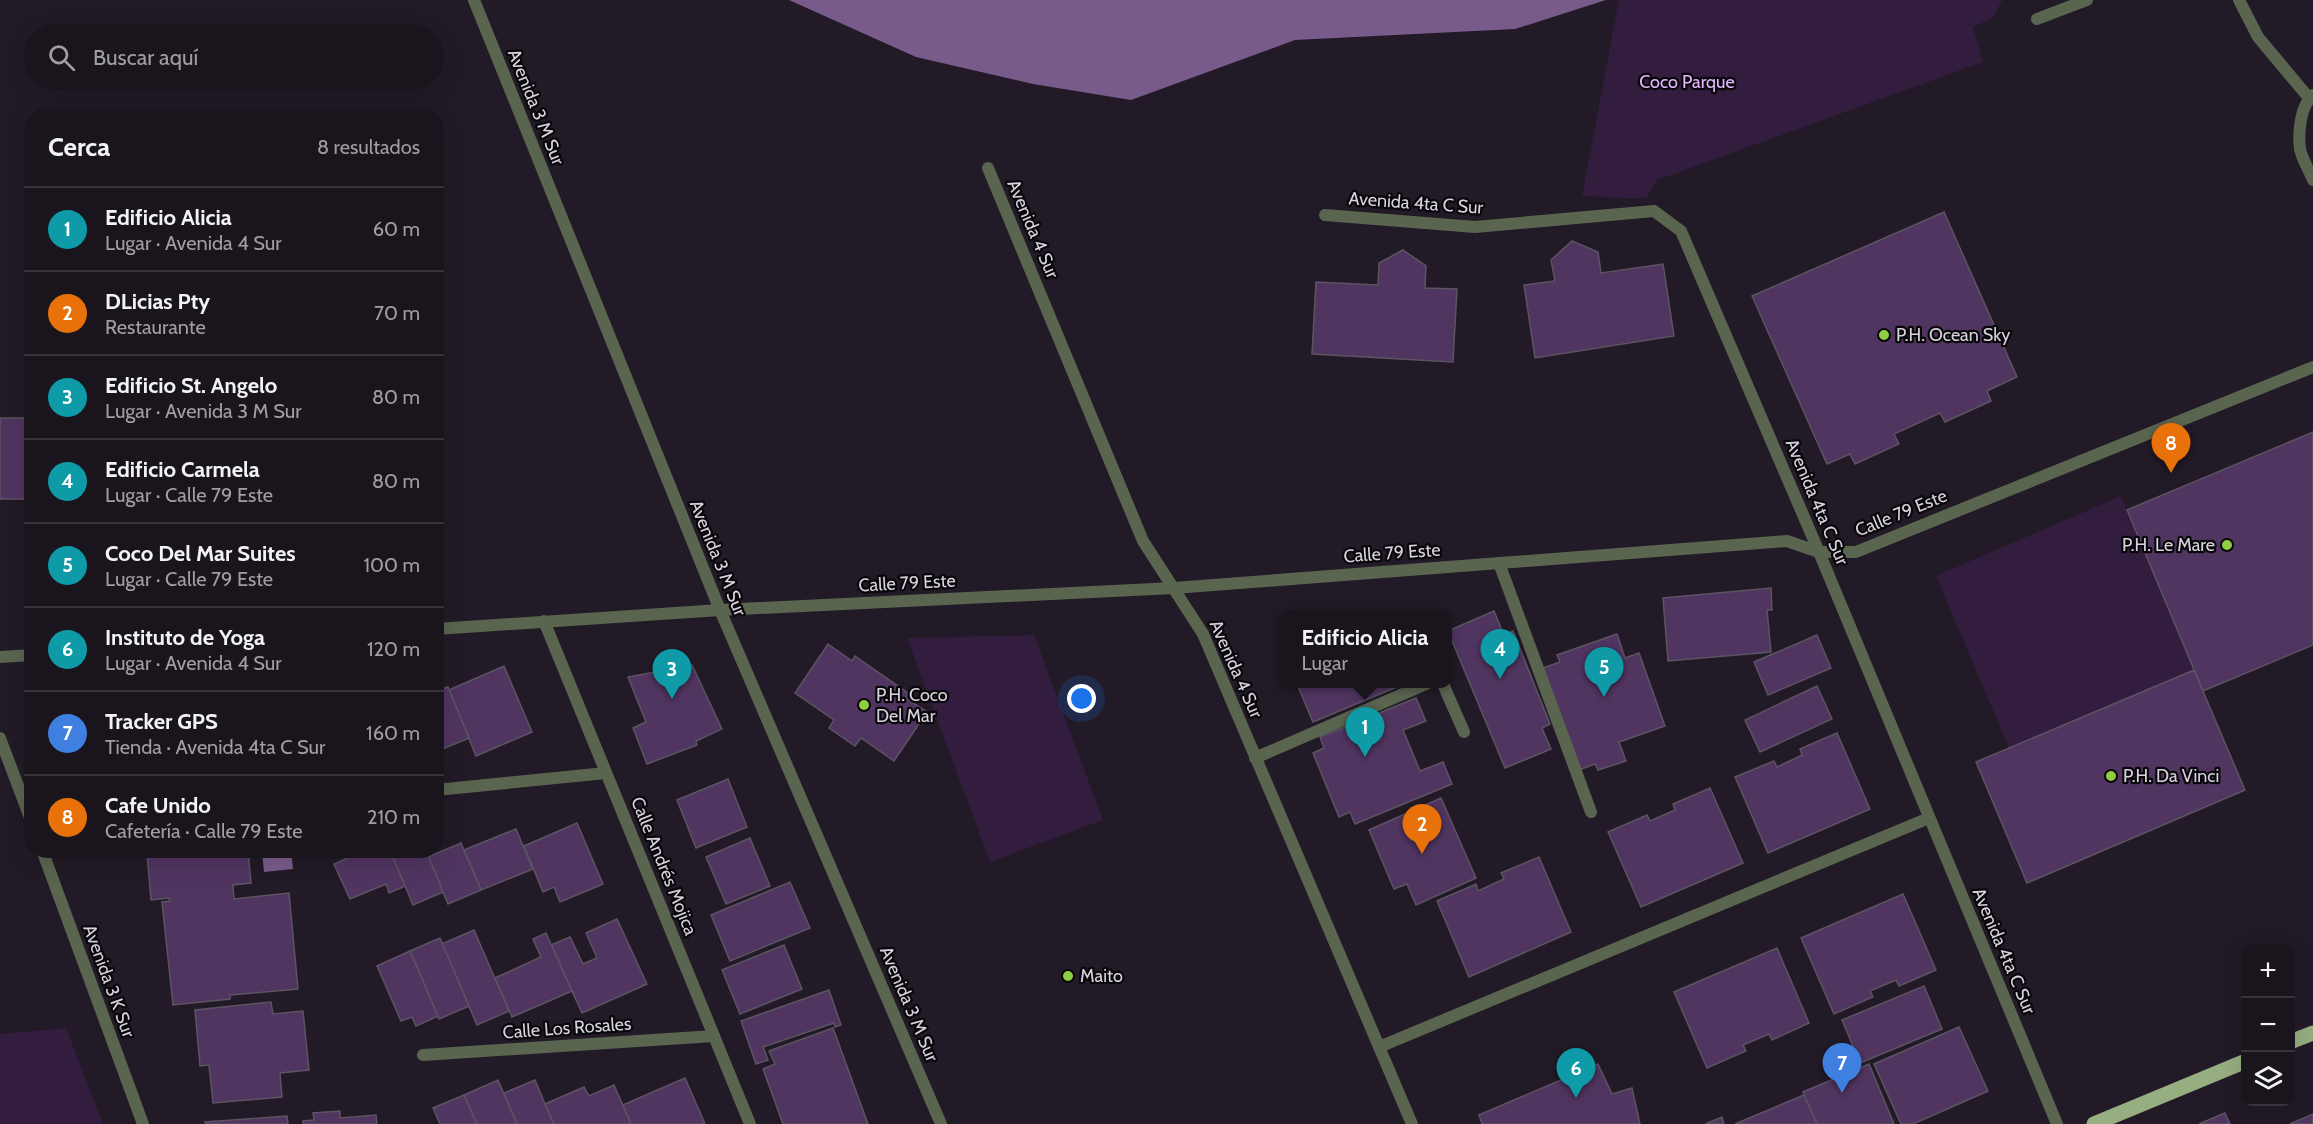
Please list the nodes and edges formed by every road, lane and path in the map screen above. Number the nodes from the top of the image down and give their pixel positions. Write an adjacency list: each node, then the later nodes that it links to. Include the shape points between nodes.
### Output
1 (474, 0): 13 (street, Avenida 3 M Sur)
2 (2087, 0): 4 (street)
3 (2240, 0): 5 (street, via 2258,37)
4 (2037, 19)
5 (2311, 96): 7 (street, via 2300,123 2300,150)
6 (988, 168): 12 (street, Avenida 4 Sur, via 1143,541)
7 (2313, 180)
8 (1325, 215): 10 (street, Avenida 4ta C Sur, via 1475,227 1654,211 1681,231)
9 (2313, 367): 10 (street, Calle 79 Este, via 1856,552)
10 (1820, 552): 11 (street, Calle 79 Este, via 1787,541); 27 (street, Avenida 4ta C Sur)
11 (1499, 563): 12 (street, Calle 79 Este); 26 (street)
12 (1174, 588): 13 (street, Calle 79 Este); 22 (street, Avenida 4 Sur, via 1203,634)
13 (720, 610): 14 (street, Calle 79 Este); 37 (street, Avenida 3 M Sur)
14 (544, 621): 15 (street, Calle 79 Este); 23 (street, Calle Andrés Mojica)
15 (444, 627)
16 (24, 656): 17 (street)
17 (0, 657)
18 (1416, 688): 22 (street)
19 (1445, 688): 20 (street)
20 (1464, 732)
21 (0, 738): 25 (street)
22 (1255, 758): 32 (street, Avenida 4 Sur)
23 (606, 773): 24 (street); 30 (street, Calle Andrés Mojica)
24 (444, 789)
25 (24, 802)
26 (1591, 813)
27 (1929, 818): 32 (street); 39 (street, Avenida 4ta C Sur)
28 (45, 858): 35 (street, Avenida 3 K Sur)
29 (2313, 1033): 31 (main road)
30 (714, 1036): 33 (street, Calle Los Rosales); 36 (street, Calle Andrés Mojica)
31 (2295, 1040)
32 (1379, 1047): 38 (street, Avenida 4 Sur)
33 (423, 1055)
34 (2241, 1063): 40 (main road)
35 (143, 1124)
36 (750, 1124)
37 (941, 1124)
38 (1412, 1124)
39 (2057, 1124)
40 (2094, 1124)

